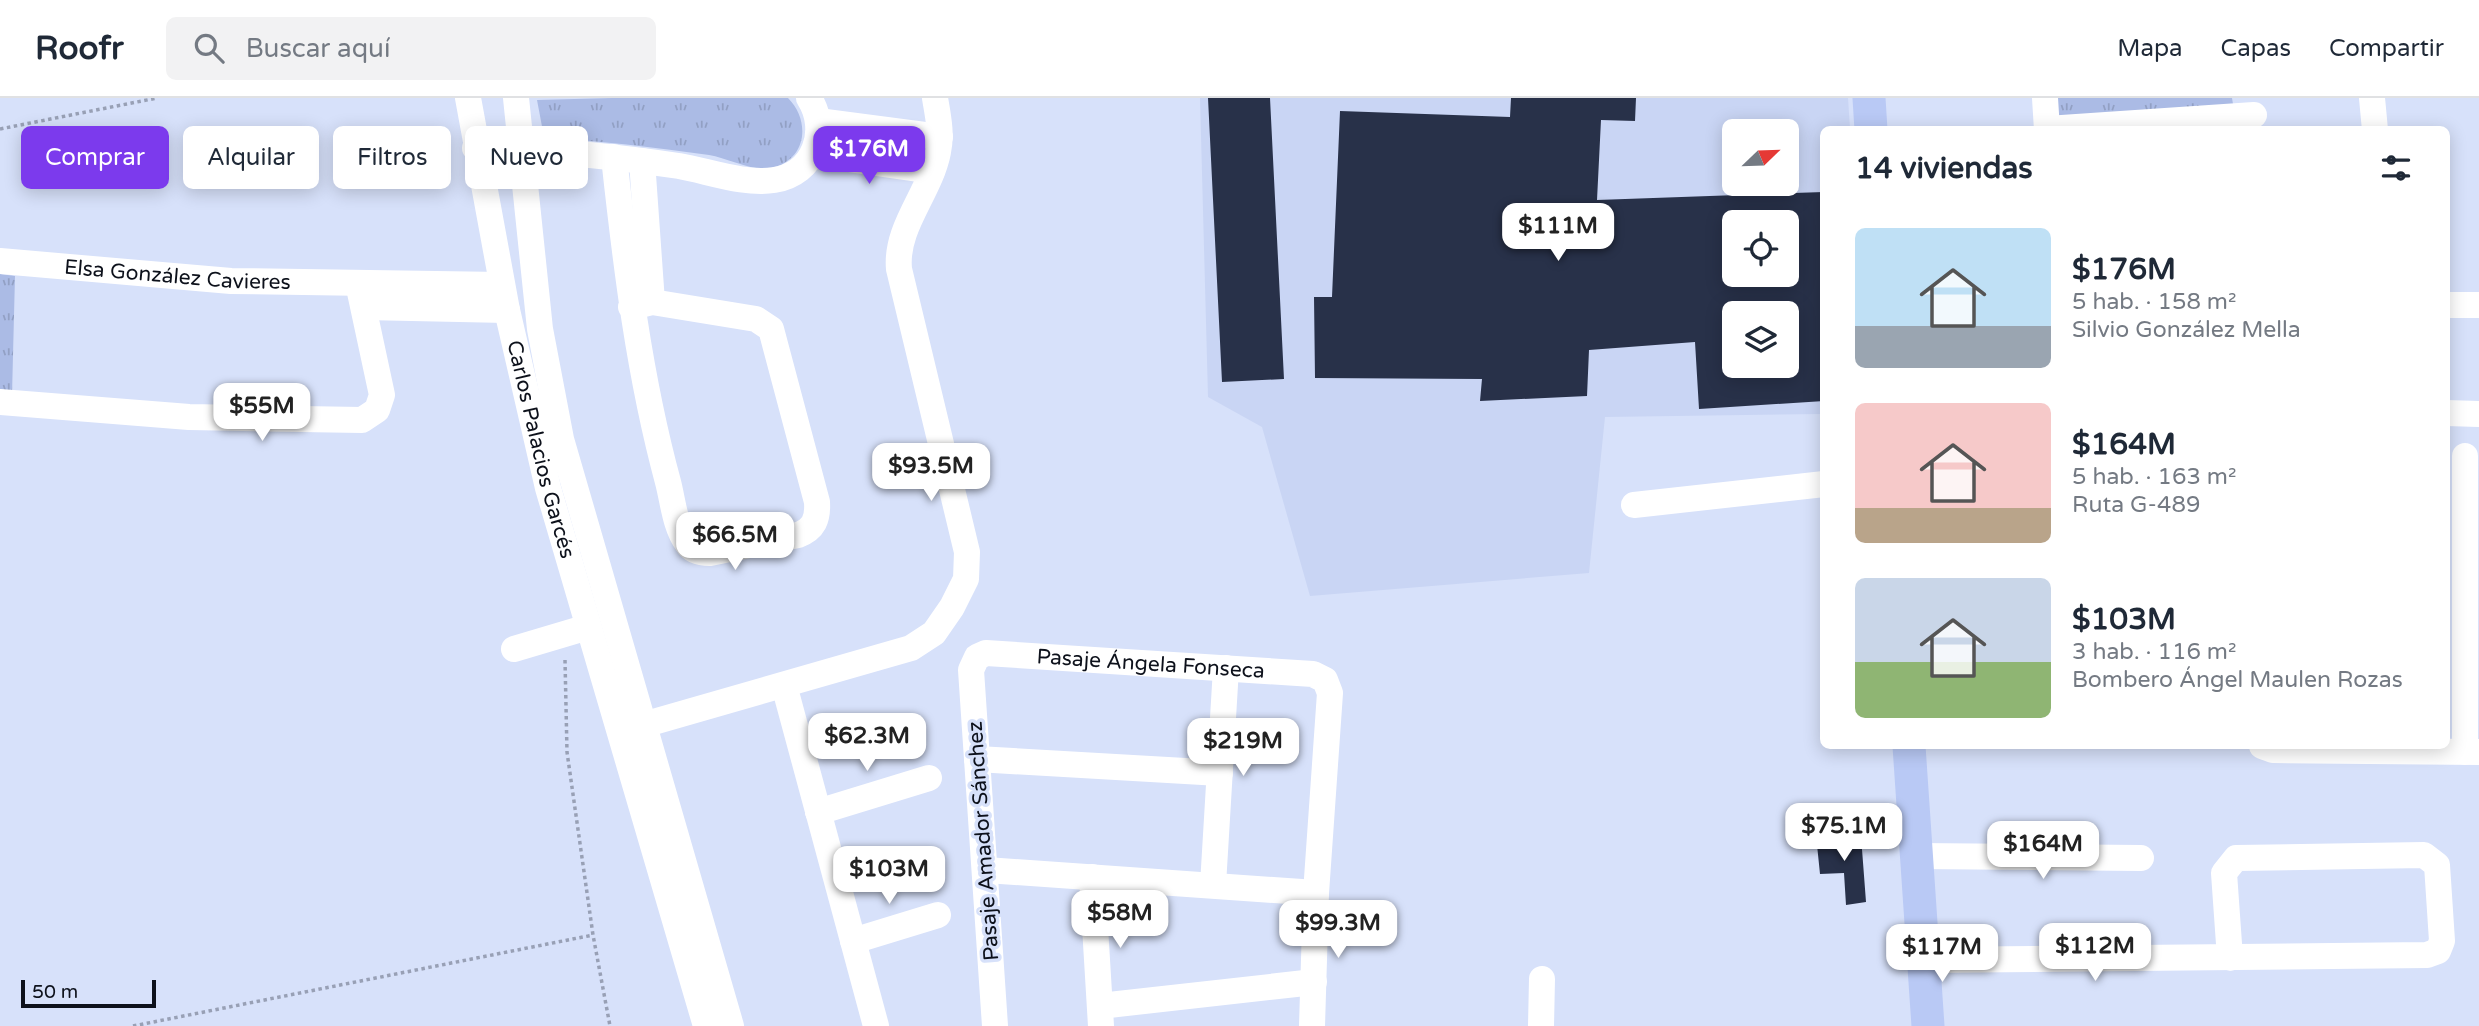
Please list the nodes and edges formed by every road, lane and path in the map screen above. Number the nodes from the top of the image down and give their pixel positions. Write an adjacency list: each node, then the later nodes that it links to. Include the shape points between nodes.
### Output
1 (157, 98): 16 (path)
2 (468, 98): 10 (street, Carlos Palacios Garcés)
3 (516, 98): 11 (street, Carlos Palacios Garcés)
4 (935, 98): 17 (street)
5 (1869, 98): 12 (main road)
6 (2045, 98): 13 (street)
7 (2372, 98): 15 (street)
8 (814, 110): 17 (street); 18 (street, via 817,142)
9 (2254, 114): 14 (street)
10 (472, 126)
11 (520, 126)
12 (1871, 126)
13 (2047, 126)
14 (2088, 126)
15 (2375, 126)
16 (0, 129)
17 (940, 137): 22 (street)
18 (813, 154): 21 (street, via 799,170 770,181); 22 (street)
19 (588, 155): 20 (street)
20 (614, 158): 21 (street); 28 (street)
21 (642, 161): 28 (street)
22 (932, 171): 42 (street, via 897,250 967,552 966,579 934,633 911,648)
23 (483, 189): 27 (street, Carlos Palacios Garcés)
24 (526, 189): 43 (street, Carlos Palacios Garcés, via 531,265 549,384 573,489)
25 (0, 261): 26 (street, Elsa González Cavieres)
26 (361, 295): 27 (street, Elsa González Cavieres); 31 (street, via 382,395 377,410 362,421 189,417)
27 (504, 298): 37 (street, Carlos Palacios Garcés, via 539,453)
28 (642, 305): 28 (street, via 663,463 688,545 710,553 807,531 816,519 817,502 771,329 756,320)
29 (2450, 305): 30 (street)
30 (2479, 305)
31 (0, 402)
32 (2450, 413): 33 (street)
33 (2479, 414)
34 (2464, 456): 48 (street)
35 (1820, 484): 36 (street)
36 (1634, 505)
37 (588, 627): 38 (street); 52 (street, Carlos Palacios Garcés)
38 (514, 649)
39 (977, 657): 41 (street, Pasaje Ángela Fonseca, via 992,653); 49 (street, Pasaje Amador Sánchez, via 971,670)
40 (565, 660): 61 (path, via 567,752)
41 (1226, 668): 50 (street); 59 (street, Pasaje Ángela Fonseca, via 1313,674 1325,680 1330,693)
42 (784, 685): 43 (street); 53 (street)
43 (643, 725): 52 (street, Carlos Palacios Garcés)
44 (1909, 749): 54 (main road)
45 (2270, 749): 46 (street)
46 (2317, 749)
47 (2389, 749): 48 (street)
48 (2472, 752)
49 (977, 759): 50 (street); 56 (street, Pasaje Amador Sánchez)
50 (1220, 773): 58 (street)
51 (929, 778): 53 (street)
52 (650, 792): 70 (street, Carlos Palacios Garcés); 71 (street, Carlos Palacios Garcés)
53 (818, 812): 62 (street)
54 (1916, 856): 55 (street); 64 (main road)
55 (2141, 858)
56 (986, 870): 57 (street); 73 (street, Pasaje Amador Sánchez)
57 (1092, 877): 58 (street); 67 (street)
58 (1213, 885): 59 (street)
59 (1317, 893): 66 (street)
60 (938, 915): 62 (street)
61 (593, 935): 68 (path); 69 (path)
62 (853, 941): 72 (street)
63 (2230, 958): 63 (street, via 2432,954 2442,941 2438,865 2424,855 2236,858 2224,873); 64 (street)
64 (1923, 960): 76 (main road)
65 (1542, 979): 75 (street)
66 (1314, 982): 67 (street); 74 (street)
67 (1100, 1016)
68 (133, 1026)
69 (610, 1026)
70 (706, 1026)
71 (730, 1026)
72 (876, 1026)
73 (995, 1026)
74 (1312, 1026)
75 (1541, 1026)
76 (1928, 1026)

